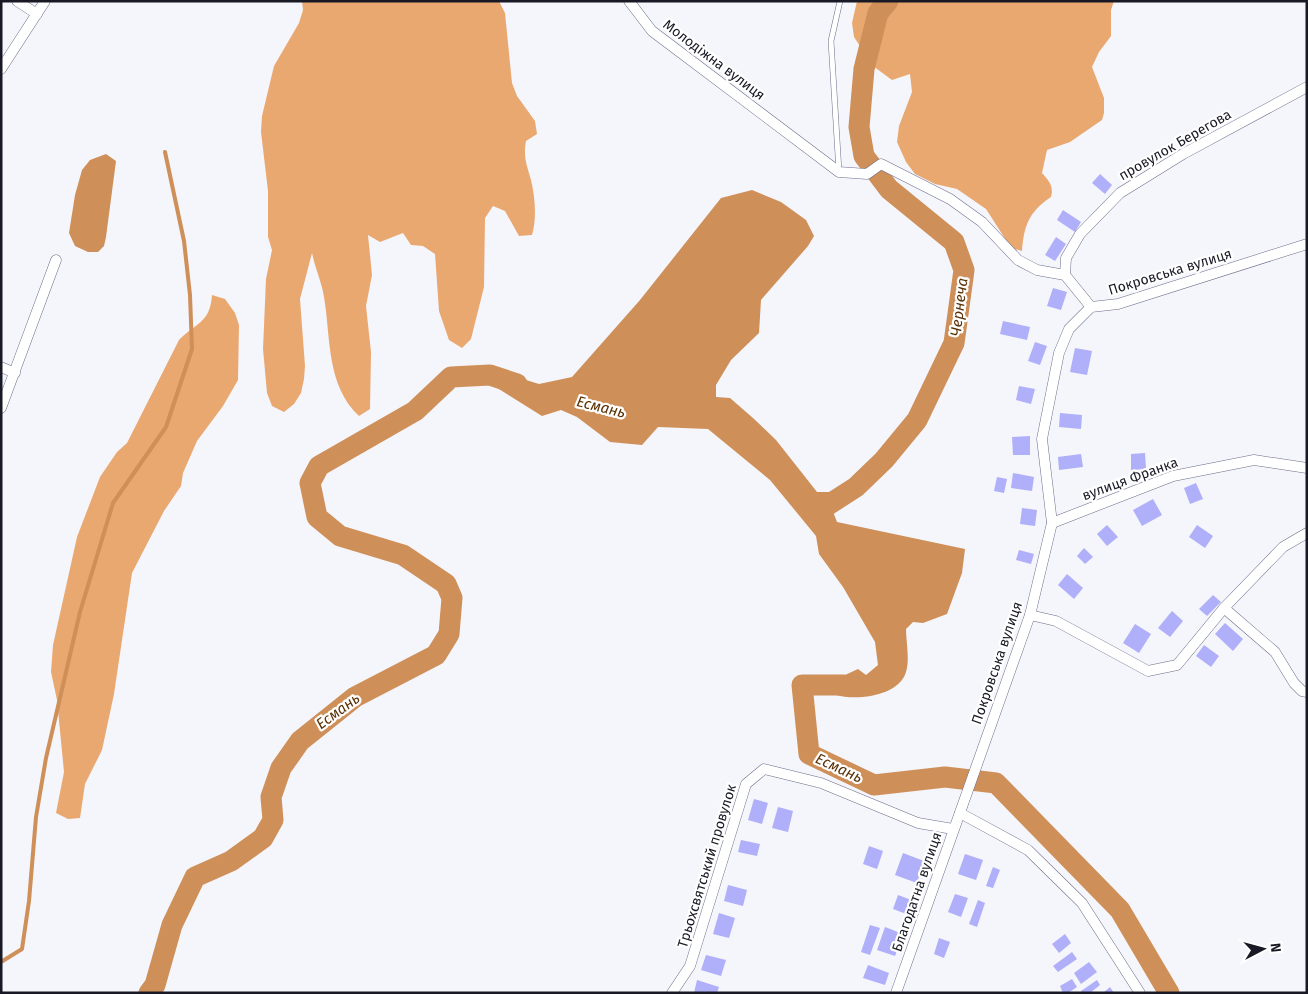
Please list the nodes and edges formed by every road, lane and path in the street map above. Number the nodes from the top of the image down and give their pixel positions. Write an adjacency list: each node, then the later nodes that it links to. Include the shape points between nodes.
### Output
1 (17, 1): 5 (street)
2 (45, 1): 5 (street)
3 (629, 1): 8 (street, Молодіжна вулиця, via 652,31)
4 (840, 1): 8 (lane, via 831,41)
5 (37, 14): 6 (street)
6 (1, 69)
7 (1307, 87): 11 (street, провулок Берегова, via 1183,154 1120,193 1080,234 1066,258)
8 (839, 172): 11 (street, via 867,174 881,164 950,199 982,222 1018,260 1037,270)
9 (1307, 244): 12 (street, Покровська вулиця, via 1118,304)
10 (56, 260): 14 (street)
11 (1065, 275): 12 (street)
12 (1091, 307): 17 (street, Покровська вулиця, via 1069,329 1059,353 1049,399 1042,439)
13 (1, 367): 14 (street)
14 (15, 374): 15 (street)
15 (1, 408)
16 (1307, 468): 17 (street, вулиця Франка, via 1254,460 1173,476)
17 (1052, 522): 20 (street, Покровська вулиця)
18 (1307, 533): 19 (street, via 1283,547)
19 (1224, 608): 20 (street, via 1177,665 1148,672 1056,621); 21 (street, via 1275,652 1294,683)
20 (1030, 615): 22 (street, Покровська вулиця)
21 (1307, 692)
22 (964, 802): 23 (street, Благодатна вулиця)
23 (960, 813): 24 (street, Благодатна вулиця); 27 (street, via 1028,850 1082,903)
24 (953, 829): 25 (street, Трьохсвятський провулок, via 918,823 821,783 764,769 746,784 690,966); 26 (street, Благодатна вулиця)
25 (672, 993)
26 (896, 993)
27 (1140, 993)

